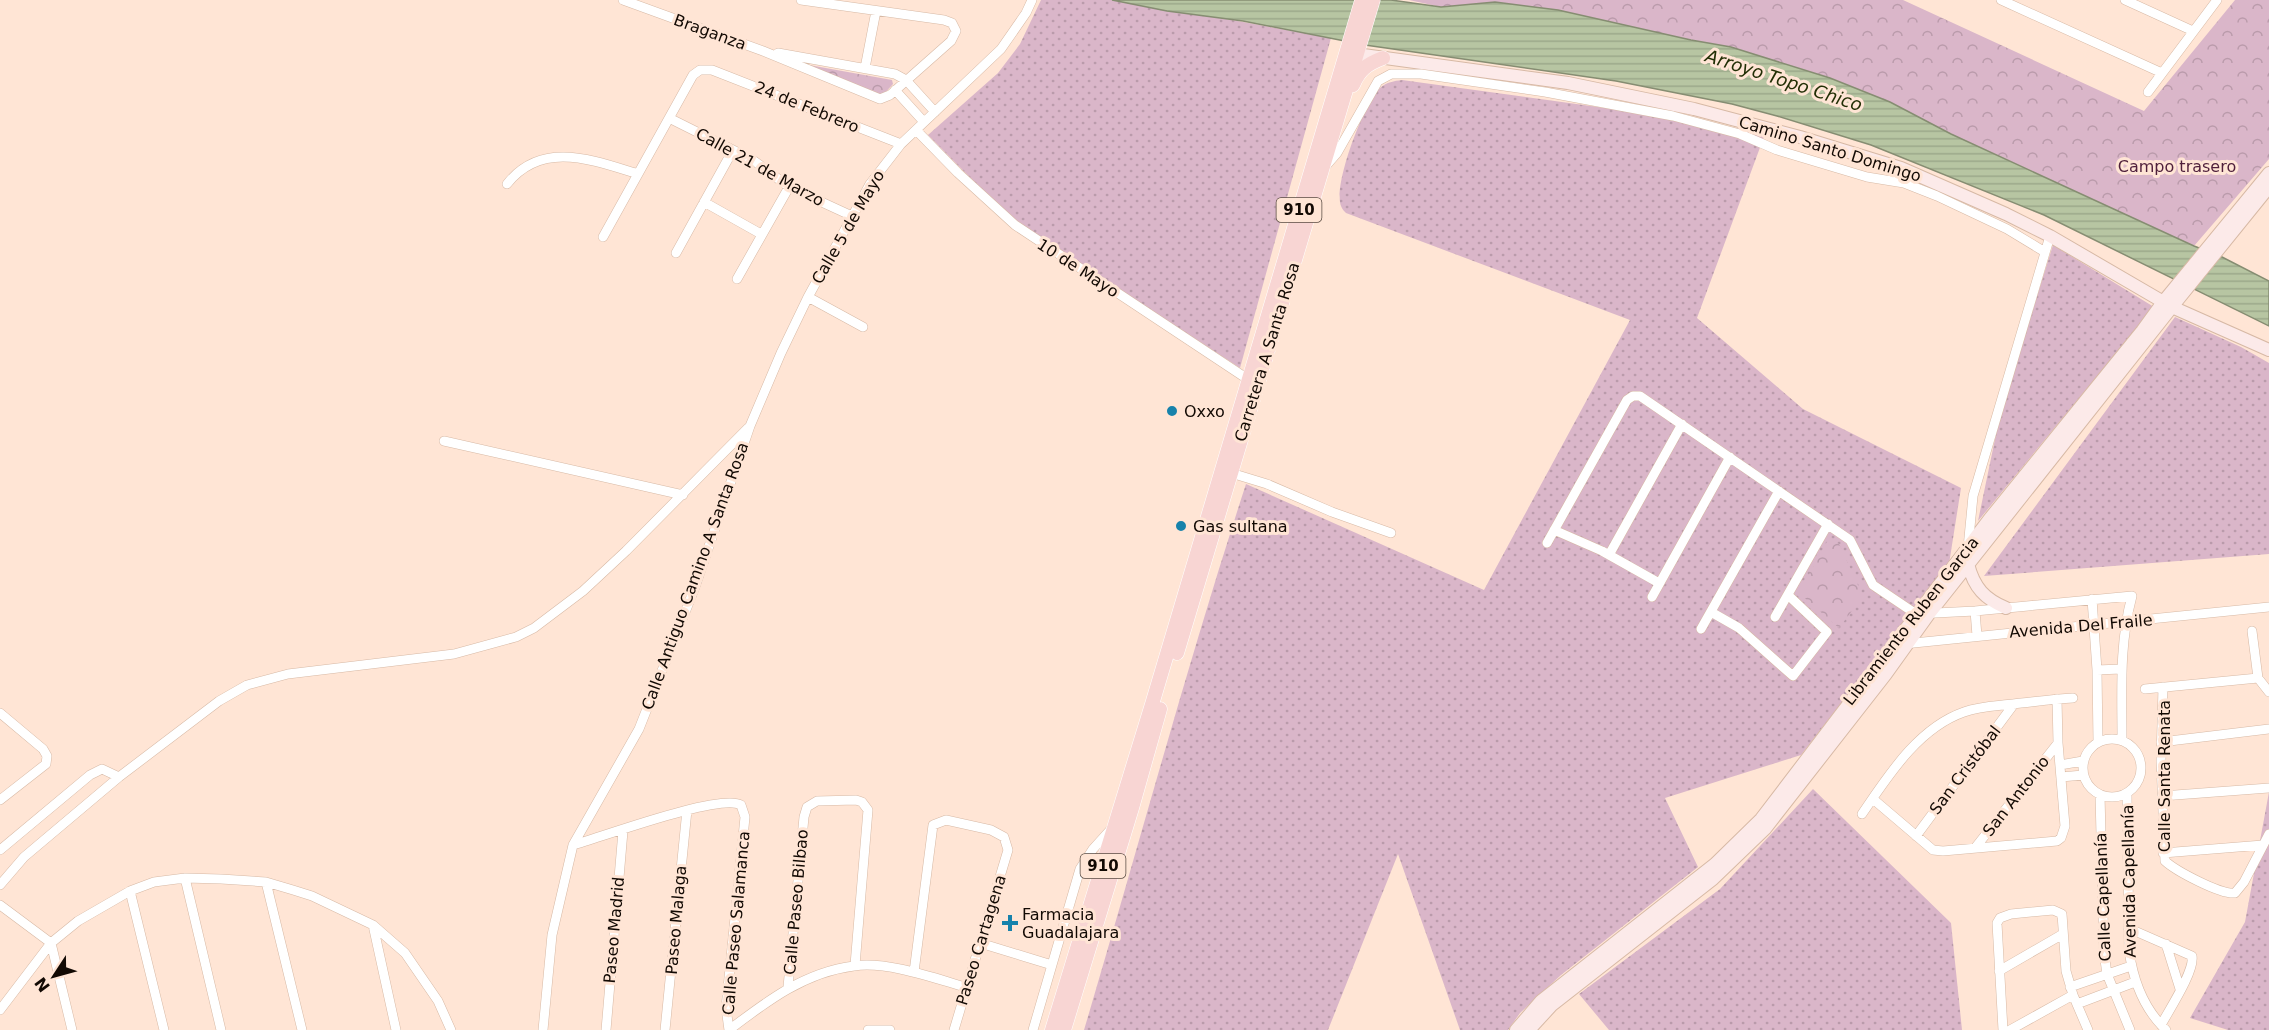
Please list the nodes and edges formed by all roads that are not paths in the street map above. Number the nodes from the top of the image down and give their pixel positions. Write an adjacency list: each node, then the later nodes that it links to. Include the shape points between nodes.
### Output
1 (623, 0): 9 (street, Braganza)
2 (801, 0): 10 (street)
3 (1032, 0): 20 (street, Calle 5 de Mayo, via 1001,49)
4 (1362, 0): 12 (main road, Carretera A Santa Rosa / 910)
5 (1373, 0): 12 (main road, Carretera A Santa Rosa / 910)
6 (2001, 0): 16 (street)
7 (2125, 0): 11 (street)
8 (2217, 0): 11 (street)
9 (638, 3): 13 (street, Braganza)
10 (876, 11): 15 (street); 17 (street, via 944,20 955,27 951,41)
11 (2193, 31): 16 (street)
12 (1355, 45): 14 (street, Camino Santo Domingo); 22 (main road, Carretera A Santa Rosa / 910); 48 (main road, Carretera A Santa Rosa / 910)
13 (764, 51): 15 (street, Braganza); 18 (street, Braganza, via 879,99 887,98)
14 (1383, 58): 22 (main road, via 1359,72 1345,109); 27 (street, Camino Santo Domingo, via 1568,83 1694,109)
15 (865, 68): 17 (street, Braganza)
16 (2162, 73): 19 (street)
17 (906, 80): 18 (street); 20 (street)
18 (895, 90): 23 (street)
19 (2148, 92)
20 (935, 112): 23 (street, Calle 5 de Mayo)
21 (669, 118): 25 (street, 24 de Febrero, via 693,75 700,70 712,70); 26 (street, Calle 21 de Marzo); 31 (street)
22 (1337, 119): 28 (main road, Carretera A Santa Rosa / 910)
23 (924, 122): 24 (street, Calle 5 de Mayo)
24 (916, 129): 25 (street, Calle 5 de Mayo); 48 (street, 10 de Mayo, via 1016,225)
25 (901, 144): 36 (street, Calle 5 de Mayo, via 870,184)
26 (733, 150): 33 (street, Calle 21 de Marzo, via 753,159); 35 (street)
27 (1862, 156): 29 (street); 38 (street, Camino Santo Domingo, via 1901,168)
28 (1321, 171): 29 (street, via 1337,153 1378,81 1399,74 1421,74 1673,116 1740,134); 48 (main road, Carretera A Santa Rosa / 910)
29 (1852, 173): 41 (street, via 1904,183 1938,196)
30 (2269, 173): 40 (street, Libramiento Ruben Garcia)
31 (638, 174): 32 (street, via 583,158 555,158 529,162); 39 (street)
32 (507, 184)
33 (789, 187): 36 (street, Calle 21 de Marzo); 37 (street)
34 (2269, 188): 40 (street, Libramiento Ruben Garcia)
35 (704, 202): 37 (street); 42 (street)
36 (852, 216): 44 (street, Calle 5 de Mayo)
37 (761, 234): 43 (street)
38 (2050, 236): 41 (street); 45 (street, Camino Santo Domingo)
39 (603, 237)
40 (2212, 250): 45 (street, Libramiento Ruben Garcia, via 2177,293)
41 (2045, 252): 60 (street, via 1973,496)
42 (676, 253)
43 (737, 279)
44 (808, 297): 46 (street); 50 (street, Calle 5 de Mayo)
45 (2172, 306): 47 (street, Camino Santo Domingo); 60 (street, Libramiento Ruben Garcia, via 2142,331); 62 (street, Libramiento Ruben Garcia)
46 (863, 327)
47 (2266, 349)
48 (1252, 382): 53 (main road, Carretera A Santa Rosa / 910); 89 (main road, Carretera A Santa Rosa / 910)
49 (1682, 424): 52 (street); 57 (street, via 1641,396 1627,400); 61 (street)
50 (750, 426): 55 (street); 117 (street, Calle Antiguo Camino A Santa Rosa, via 695,587 639,729)
51 (444, 441): 55 (street)
52 (1730, 457): 54 (street); 63 (street)
53 (1231, 474): 58 (street, via 1267,484); 89 (main road, Carretera A Santa Rosa / 910)
54 (1779, 491): 56 (street); 70 (street)
55 (682, 495): 102 (street, via 583,591 534,628 454,654 288,674 247,684)
56 (1828, 525): 64 (street); 71 (street, via 1850,540 1873,585)
57 (1554, 530): 59 (street); 61 (street)
58 (1391, 533)
59 (1546, 543)
60 (1968, 548): 71 (street, Libramiento Ruben Garcia)
61 (1609, 555): 63 (street)
62 (1968, 564): 68 (street, via 1984,597); 72 (street, Libramiento Ruben Garcia)
63 (1659, 584): 65 (street)
64 (1788, 595): 70 (street, via 1827,632 1793,675 1739,628); 73 (street)
65 (1652, 597)
66 (2092, 599): 68 (street, Avenida Del Fraile); 74 (street, Avenida Del Fraile, via 2132,596); 75 (street)
67 (2269, 607): 74 (street, Avenida Del Fraile)
68 (2006, 608): 69 (street, Avenida Del Fraile)
69 (1975, 611): 72 (street, Avenida Del Fraile); 78 (street)
70 (1711, 612): 76 (street)
71 (1916, 614): 72 (street, Avenida Del Fraile); 80 (street, Libramiento Ruben Garcia)
72 (1929, 614): 79 (street, Libramiento Ruben Garcia)
73 (1775, 617)
74 (2126, 622): 75 (street, Avenida Del Fraile); 81 (street)
75 (2093, 625): 78 (street, Avenida Del Fraile); 82 (street)
76 (1701, 630)
77 (2252, 631): 83 (street)
78 (1977, 636): 79 (street, Avenida Del Fraile)
79 (1908, 643): 80 (street, Avenida Del Fraile); 164 (street, Libramiento Ruben Garcia, via 1753,842 1713,879 1573,987)
80 (1892, 645): 163 (street, Libramiento Ruben Garcia, via 1769,809 1737,845 1541,1001)
81 (2121, 669): 82 (street); 93 (street)
82 (2097, 670): 95 (street)
83 (2258, 678): 84 (street, Calle Santa Renata); 86 (street)
84 (2163, 687): 85 (street, Calle Santa Renata); 94 (street, Calle Santa Renata)
85 (2145, 688)
86 (2269, 692)
87 (2073, 698): 88 (street)
88 (2057, 699): 90 (street); 96 (street)
89 (1157, 703): 113 (main road, 910); 162 (main road, 910, via 1132,808)
90 (2014, 704): 110 (street, via 1963,712 1934,728 1901,761); 116 (street, San Cristóbal)
91 (0, 712): 106 (street, via 46,756 46,764)
92 (2269, 729): 94 (street)
93 (2122, 741): 95 (street); 100 (street, via 2137,753)
94 (2161, 741): 98 (street, Calle Santa Renata)
95 (2098, 742): 97 (street)
96 (2058, 743): 99 (street); 119 (street, San Antonio)
97 (2083, 761): 99 (street); 101 (street)
98 (2161, 761): 100 (street); 104 (street, Calle Santa Renata)
99 (2060, 765): 103 (street)
100 (2141, 767): 104 (street); 107 (street, via 2134,788)
101 (2083, 775): 103 (street); 108 (street)
102 (119, 777): 120 (street, via 102,769 90,775); 124 (street, via 24,857)
103 (2061, 777): 119 (street, via 2065,826 2061,838)
104 (2162, 778): 109 (street, Calle Santa Renata)
105 (2269, 788): 109 (street)
106 (2, 794)
107 (2127, 794): 108 (street, via 2109,798); 128 (street, Avenida Capellanía)
108 (2100, 795): 138 (street, Calle Capellanía)
109 (2162, 796): 121 (street, Calle Santa Renata)
110 (1873, 799): 112 (street); 116 (street)
111 (687, 810): 114 (street); 155 (street, Paseo Malaga); 156 (street, Calle Paseo Salamanca, via 730,802 741,805 745,817 726,1008)
112 (1862, 814)
113 (1115, 824): 134 (street, via 1080,869); 161 (main road, 910)
114 (623, 831): 117 (street); 154 (street, Paseo Madrid)
115 (2269, 834): 118 (street, Calle Santa Renata)
116 (1916, 836): 119 (street, via 1933,850)
117 (573, 845): 153 (street, Calle Antiguo Camino A Santa Rosa, via 554,925)
118 (2263, 845): 121 (street); 121 (street, Calle Santa Renata, via 2244,882 2231,894 2172,867 2164,861)
119 (1975, 848)
120 (0, 850)
121 (2163, 853)
122 (185, 878): 123 (street); 125 (street, via 154,882); 149 (street)
123 (266, 882): 127 (street, via 312,896); 150 (street)
124 (0, 885)
125 (130, 891): 130 (street, via 78,921); 148 (street)
126 (0, 905): 130 (street)
127 (373, 925): 151 (street); 152 (street, via 405,953 438,1001)
128 (2128, 928): 132 (street); 135 (street, Avenida Capellanía)
129 (2063, 934): 137 (street); 137 (street, via 2060,911 2005,915 1996,927); 144 (street, via 2066,971)
130 (51, 943): 145 (street); 147 (street)
131 (980, 943): 134 (street); 136 (street, Paseo Cartagena, via 1008,850 1006,841 999,834 946,820 933,825); 141 (street, Paseo Cartagena)
132 (2166, 944): 142 (street); 142 (street, via 2192,956 2193,965)
133 (855, 965): 136 (street); 140 (street); 140 (street, Calle Paseo Bilbao, via 869,818 866,806 856,800 817,801 807,807 804,817)
134 (1052, 966): 160 (street)
135 (2131, 966): 138 (street); 139 (street, Avenida Capellanía)
136 (914, 972): 141 (street)
137 (1999, 972): 165 (street)
138 (2107, 974): 143 (street, Calle Capellanía); 144 (street)
139 (2135, 982): 143 (street); 146 (street, Avenida Capellanía)
140 (788, 987): 156 (street)
141 (965, 987): 159 (street, Paseo Cartagena)
142 (2180, 989): 146 (street)
143 (2113, 991): 144 (street); 168 (street, Calle Capellanía)
144 (2073, 995): 166 (street); 167 (street)
145 (0, 1010)
146 (2164, 1028)
147 (72, 1030)
148 (164, 1030)
149 (221, 1030)
150 (302, 1030)
151 (396, 1030)
152 (451, 1030)
153 (543, 1030)
154 (606, 1030)
155 (666, 1030)
156 (729, 1030)
157 (868, 1030): 158 (street)
158 (889, 1030)
159 (954, 1030)
160 (1033, 1030)
161 (1053, 1030)
162 (1064, 1030)
163 (1516, 1030)
164 (1529, 1030)
165 (2003, 1030)
166 (2010, 1030)
167 (2088, 1030)
168 (2130, 1030)

